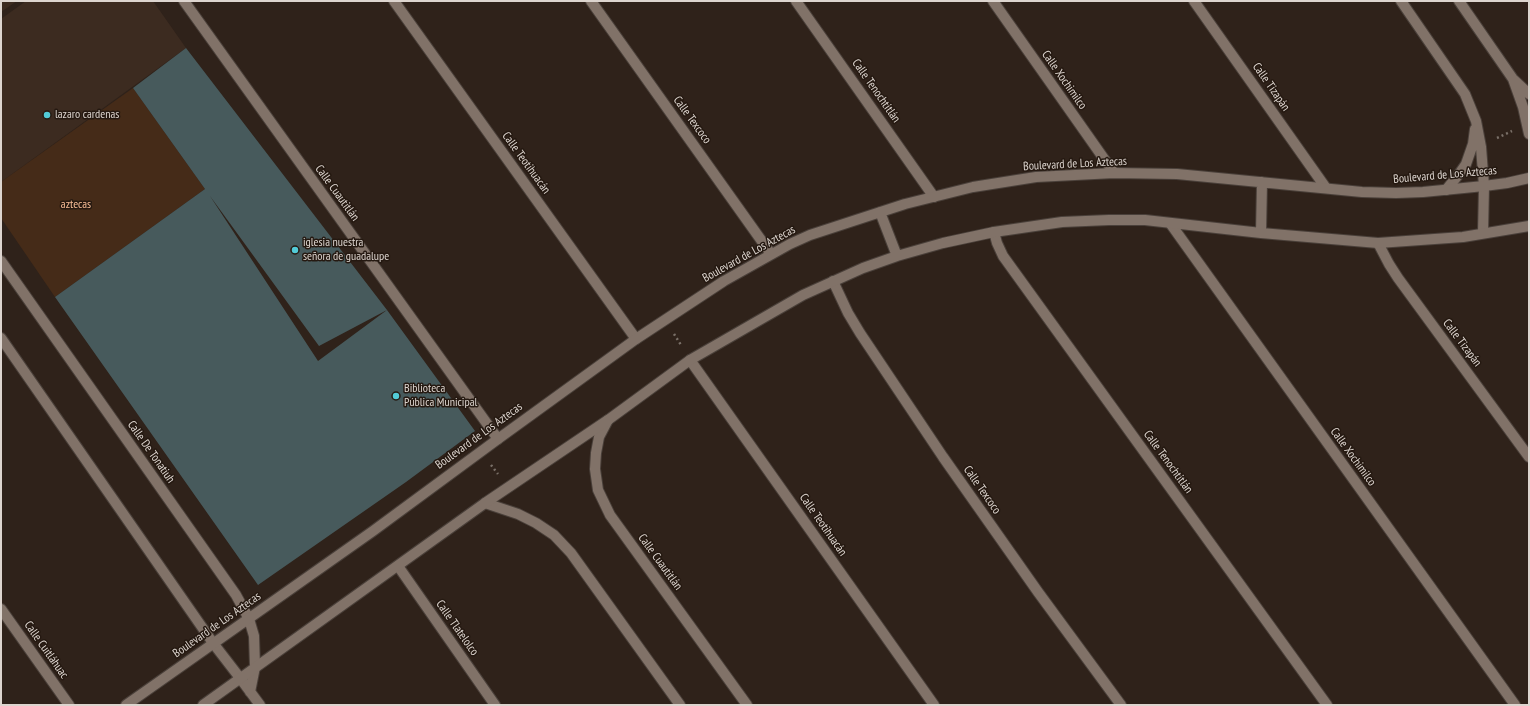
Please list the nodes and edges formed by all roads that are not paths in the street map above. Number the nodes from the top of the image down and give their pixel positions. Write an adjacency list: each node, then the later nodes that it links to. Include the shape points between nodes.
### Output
1 (184, 1): 35 (street, Calle Cuautitlán)
2 (394, 1): 32 (street, Calle Teotihuacán)
3 (591, 1): 27 (street, Calle Texcoco)
4 (796, 1): 19 (street, Calle Tenochtitlán)
5 (992, 1): 13 (street, Calle Xochimilco)
6 (1194, 1): 17 (street, Calle Tizapán)
7 (1401, 1): 11 (street, via 1465,94)
8 (1459, 1): 9 (street)
9 (1513, 79): 10 (street); 12 (street)
10 (1529, 94)
11 (1476, 121): 16 (street); 18 (street, via 1473,144 1466,164)
12 (1528, 131)
13 (1114, 173): 15 (street, Boulevard de Los Aztecas, via 1202,176); 19 (street, Boulevard de Los Aztecas, via 1036,177 973,187)
14 (1529, 178): 16 (street, Boulevard de Los Aztecas)
15 (1262, 182): 17 (street, Boulevard de Los Aztecas); 24 (street)
16 (1484, 186): 18 (street, Boulevard de Los Aztecas); 25 (street)
17 (1326, 188): 18 (street, Boulevard de Los Aztecas, via 1389,193)
18 (1446, 190)
19 (934, 197): 20 (street, Boulevard de Los Aztecas)
20 (880, 212): 27 (street, Boulevard de Los Aztecas, via 810,235); 28 (street)
21 (1170, 223): 23 (street, via 1145,220 1070,222); 24 (street); 55 (street, Calle Xochimilco)
22 (1529, 226): 25 (street)
23 (994, 232): 28 (street); 54 (street, Calle Tenochtitlán, via 1003,256)
24 (1261, 233): 26 (street)
25 (1483, 233): 26 (street)
26 (1378, 243): 36 (street, Calle Tizapán, via 1398,278)
27 (772, 254): 32 (street, Boulevard de Los Aztecas, via 724,281)
28 (897, 256): 30 (street)
29 (1, 261): 40 (street, Calle De Tonatiuh, via 236,594)
30 (833, 281): 33 (street, via 775,310); 53 (street, Calle Texcoco, via 860,333 943,457)
31 (1, 338): 41 (street)
32 (636, 340): 35 (street, Boulevard de Los Aztecas)
33 (690, 360): 34 (street); 52 (street, Calle Teotihuacán)
34 (608, 420): 37 (street); 51 (street, Calle Cuautitlán, via 599,437 595,469 598,490 610,515)
35 (498, 439): 40 (street, Boulevard de Los Aztecas)
36 (1529, 457)
37 (485, 503): 38 (street); 50 (street, via 518,514 554,535 571,553)
38 (398, 566): 42 (street); 49 (street, Calle Tlatelolco)
39 (1, 609): 45 (street, Calle Cuitláhuac)
40 (249, 619): 41 (street, Boulevard de Los Aztecas); 42 (street, Calle De Tonatiuh, via 254,636)
41 (213, 643): 43 (street); 46 (street, Boulevard de Los Aztecas)
42 (255, 667): 43 (street); 44 (street, Calle De Tonatiuh)
43 (240, 678): 44 (street); 47 (street)
44 (250, 692): 48 (street)
45 (69, 705)
46 (126, 705)
47 (203, 705)
48 (260, 705)
49 (494, 705)
50 (680, 705)
51 (746, 705)
52 (934, 705)
53 (1121, 705)
54 (1327, 705)
55 (1515, 705)

